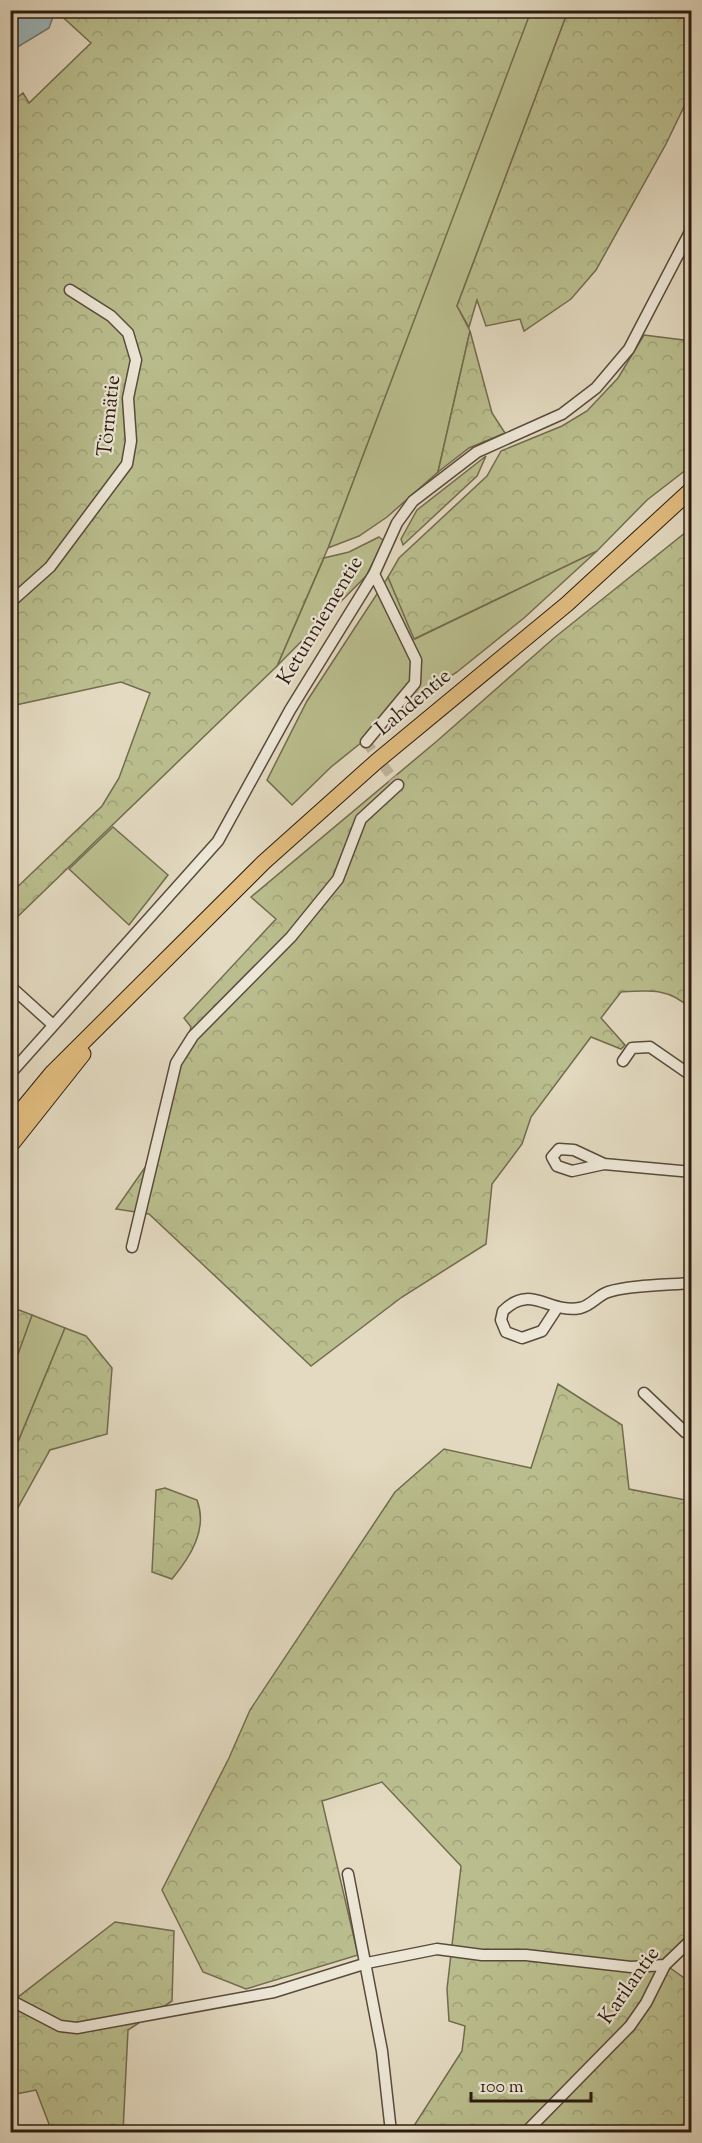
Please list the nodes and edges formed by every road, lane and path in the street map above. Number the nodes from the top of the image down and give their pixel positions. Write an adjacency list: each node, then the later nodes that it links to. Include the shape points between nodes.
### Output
1 (692, 228): 4 (street, Ketunniementie, via 640,330 616,367 562,414 477,452 413,501 397,523)
2 (70, 290): 5 (street, Törmätie, via 111,316 128,333 136,360 128,398 131,441 127,464 50,567)
3 (692, 489): 8 (highway, Lahdentie, via 567,604 377,761)
4 (374, 574): 6 (street, via 416,660 414,683); 10 (street, Ketunniementie, via 290,710 218,841)
5 (10, 606)
6 (366, 742)
7 (398, 785): 18 (street, via 361,819 338,879 291,937 193,1035 176,1063)
8 (168, 955): 14 (highway, Lahdentie, via 52,1073); 15 (highway, Lahdentie)
9 (10, 986): 10 (street)
10 (52, 1024): 12 (street, Ketunniementie)
11 (623, 1061): 13 (street, via 632,1048 650,1047)
12 (10, 1074)
13 (692, 1076)
14 (10, 1124)
15 (10, 1146)
16 (604, 1164): 17 (street)
17 (692, 1172)
18 (132, 1247)
19 (692, 1283): 20 (street, via 608,1292 582,1308)
20 (556, 1308): 20 (street, via 542,1330 522,1338 506,1332 501,1320 503,1311 520,1299 538,1299)
21 (644, 1393): 22 (street, via 685,1432)
22 (692, 1433)
23 (348, 1874): 25 (street)
24 (692, 1939): 26 (street, Karilantie)
25 (367, 1963): 26 (street, via 437,1949 632,1967); 27 (street, via 274,1992 77,2028 60,2026); 28 (street)
26 (665, 1965): 29 (street, Karilantie, via 630,2026)
27 (10, 2000)
28 (391, 2133)
29 (526, 2133)

